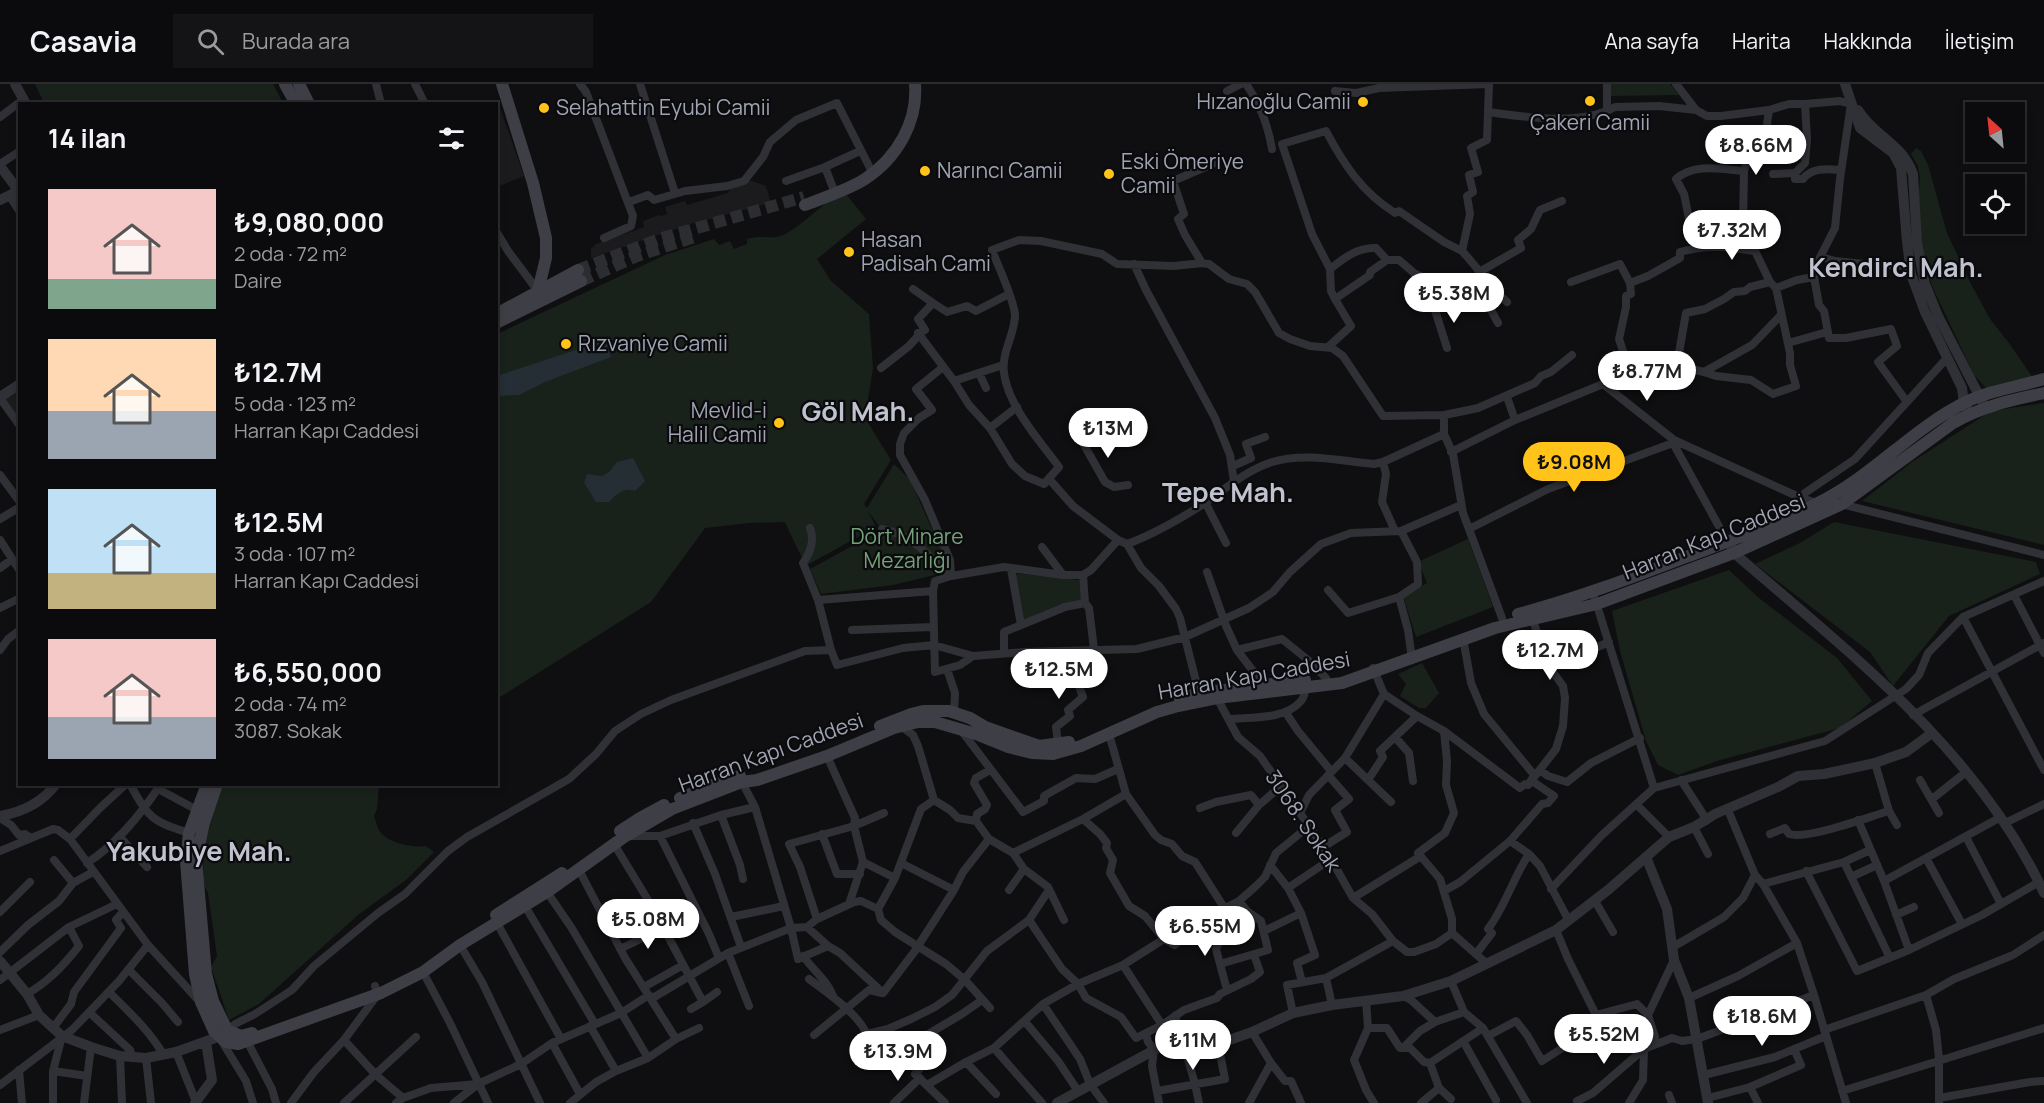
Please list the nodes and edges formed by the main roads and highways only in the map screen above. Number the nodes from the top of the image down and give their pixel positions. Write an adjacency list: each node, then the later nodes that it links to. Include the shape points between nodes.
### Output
1 (285, 84): 6 (main road)
2 (298, 84): 7 (main road)
3 (502, 84): 8 (main road, via 546,238)
4 (911, 84): 5 (main road, via 909,111 883,154 870,168 805,201 864,180 888,160 915,112)
5 (915, 84)
6 (295, 102)
7 (308, 102)
8 (538, 291): 9 (main road); 10 (main road, via 580,276)
9 (498, 312)
10 (498, 322)
11 (2044, 379): 13 (main road, Harran Kapı Caddesi)
12 (2044, 393): 13 (main road, Harran Kapı Caddesi)
13 (1982, 402): 14 (main road, Harran Kapı Caddesi)
14 (1967, 408): 15 (main road, Harran Kapı Caddesi, via 1926,428 1847,487 1816,504 1592,590 1463,631); 15 (main road, Harran Kapı Caddesi, via 1953,423 1842,504 1734,553 1597,604 1463,638)
15 (1374, 670): 18 (main road, Harran Kapı Caddesi, via 1342,683 1217,698 1157,712 1081,746 1053,754 1008,747 935,722 901,726 672,809 619,840 423,972); 18 (main road, Harran Kapı Caddesi, via 1199,693 1059,744 1039,746 954,713 911,714 764,772 728,779 657,808 445,950)
16 (206, 786): 19 (main road, via 189,833 186,861 195,974 201,1002)
17 (216, 786): 19 (main road, via 196,859 206,974)
18 (377, 990): 19 (main road, Harran Kapı Caddesi, via 241,1036); 19 (main road, Harran Kapı Caddesi, via 238,1044 226,1042)
19 (223, 1034)

